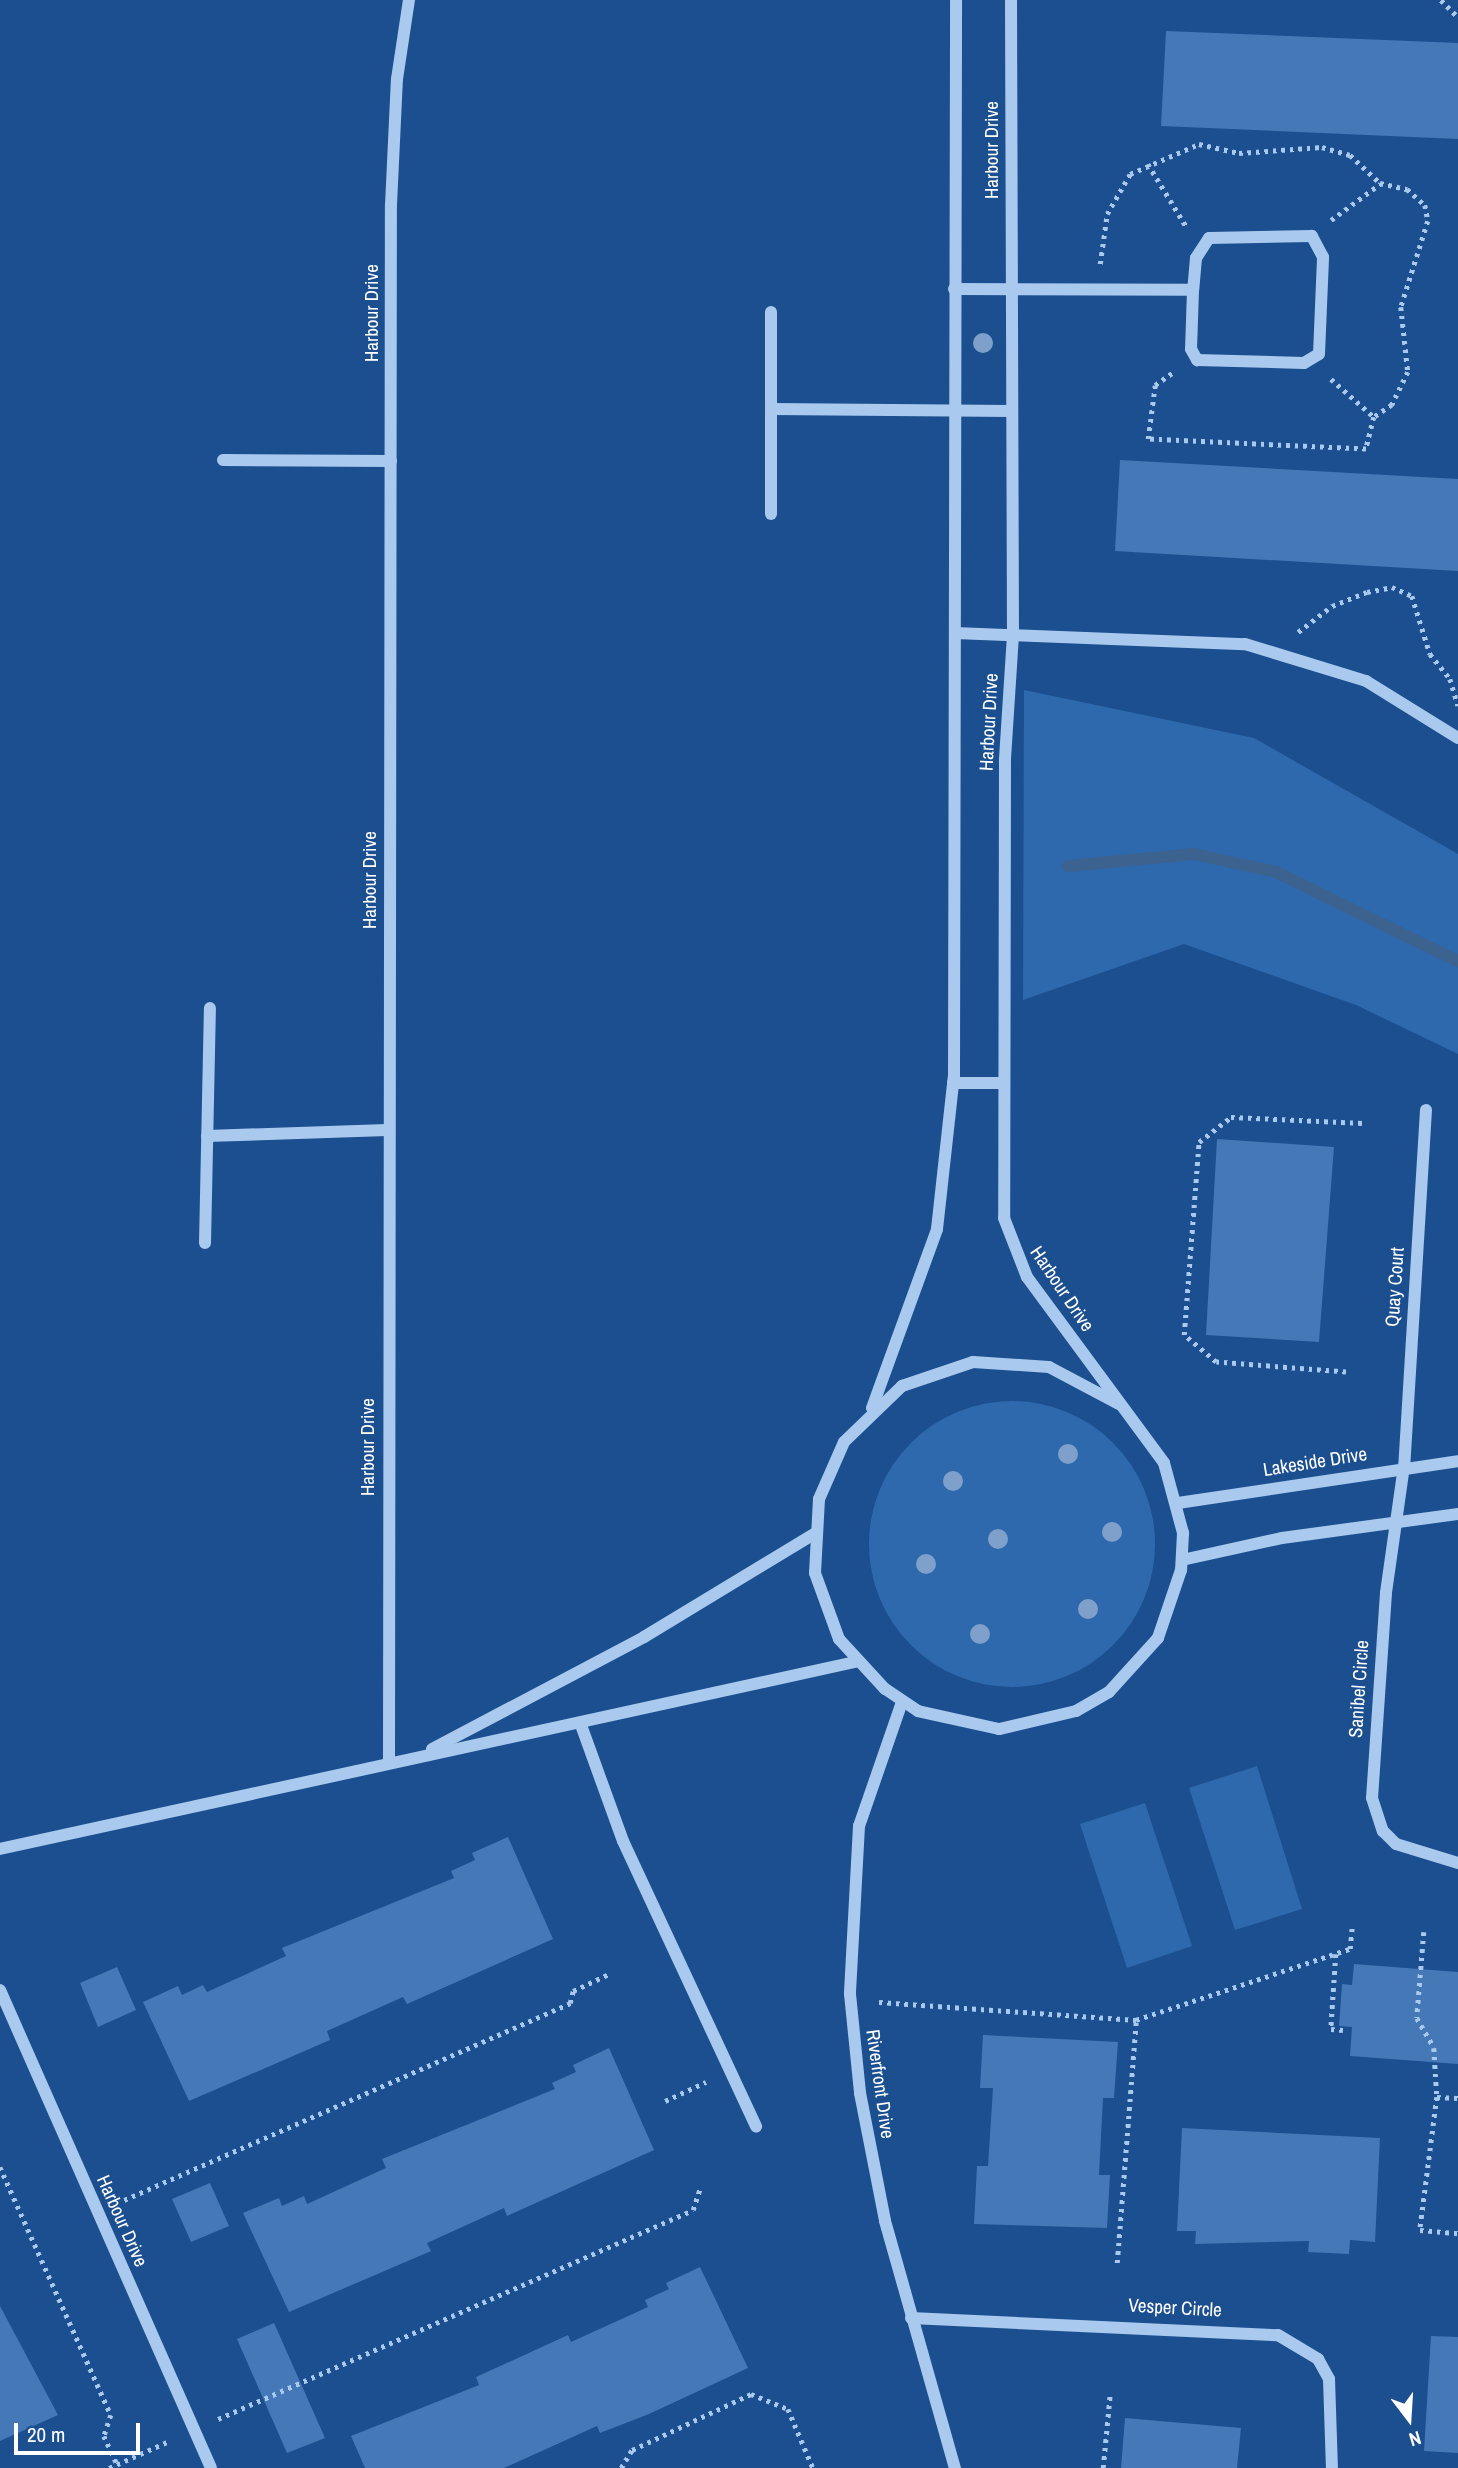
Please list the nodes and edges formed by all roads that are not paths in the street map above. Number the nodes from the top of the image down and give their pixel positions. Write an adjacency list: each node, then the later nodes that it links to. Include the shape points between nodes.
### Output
1 (409, 0): 12 (street, Harbour Drive, via 394,130)
2 (956, 0): 4 (street, Harbour Drive)
3 (1011, 0): 5 (street, Harbour Drive)
4 (954, 289): 5 (street); 9 (street, Harbour Drive)
5 (1011, 289): 6 (street); 10 (street, Harbour Drive)
6 (1193, 290): 6 (street, via 1195,356 1312,358 1322,341 1323,257 1312,236 1225,235 1201,245)
7 (771, 312): 8 (street)
8 (771, 409): 9 (street); 13 (street)
9 (954, 410): 10 (street); 14 (street, Harbour Drive)
10 (1011, 411): 15 (street, Harbour Drive)
11 (223, 460): 12 (street)
12 (391, 461): 21 (street, Harbour Drive)
13 (771, 514)
14 (955, 633): 15 (street); 18 (street, Harbour Drive)
15 (1013, 635): 16 (street, via 1190,638 1282,652 1366,681); 19 (street, Harbour Drive, via 1005,760)
16 (1458, 738)
17 (210, 1008): 22 (street)
18 (953, 1083): 19 (street); 25 (street, Harbour Drive, via 937,1229)
19 (1003, 1083): 24 (street, Harbour Drive, via 1007,1234 1027,1277)
20 (1426, 1110): 27 (street, Quay Court)
21 (387, 1130): 22 (street); 37 (street, Harbour Drive)
22 (207, 1136): 23 (street)
23 (205, 1243)
24 (1119, 1404): 25 (street, via 1083,1380 1011,1360 936,1371); 28 (street, Harbour Drive, via 1157,1449)
25 (871, 1410): 31 (street, via 826,1476)
26 (1458, 1461): 27 (street, Lakeside Drive)
27 (1404, 1466): 28 (street, Lakeside Drive); 30 (street, Sanibel Circle)
28 (1178, 1503): 32 (street, Harbour Drive)
29 (1458, 1514): 30 (street)
30 (1396, 1522): 32 (street); 39 (street, Sanibel Circle, via 1374,1743 1374,1814 1396,1844)
31 (814, 1534): 33 (street, via 823,1604); 36 (street, via 644,1637)
32 (1182, 1560): 34 (street, Harbour Drive, via 1157,1638 1109,1692 1076,1711 999,1729 955,1724)
33 (855, 1662): 34 (street, Harbour Drive); 35 (street)
34 (902, 1702): 42 (street, Riverfront Drive, via 859,1826 850,1994 871,2156)
35 (581, 1725): 36 (street); 41 (street, via 623,1841)
36 (429, 1751): 37 (street)
37 (389, 1761): 38 (street)
38 (0, 1849)
39 (1458, 1863)
40 (0, 1990): 43 (street, Harbour Drive)
41 (757, 2126)
42 (911, 2318): 44 (street, Riverfront Drive); 45 (street, Vesper Circle, via 1278,2335 1318,2359 1329,2378)
43 (211, 2468)
44 (955, 2468)
45 (1332, 2468)

